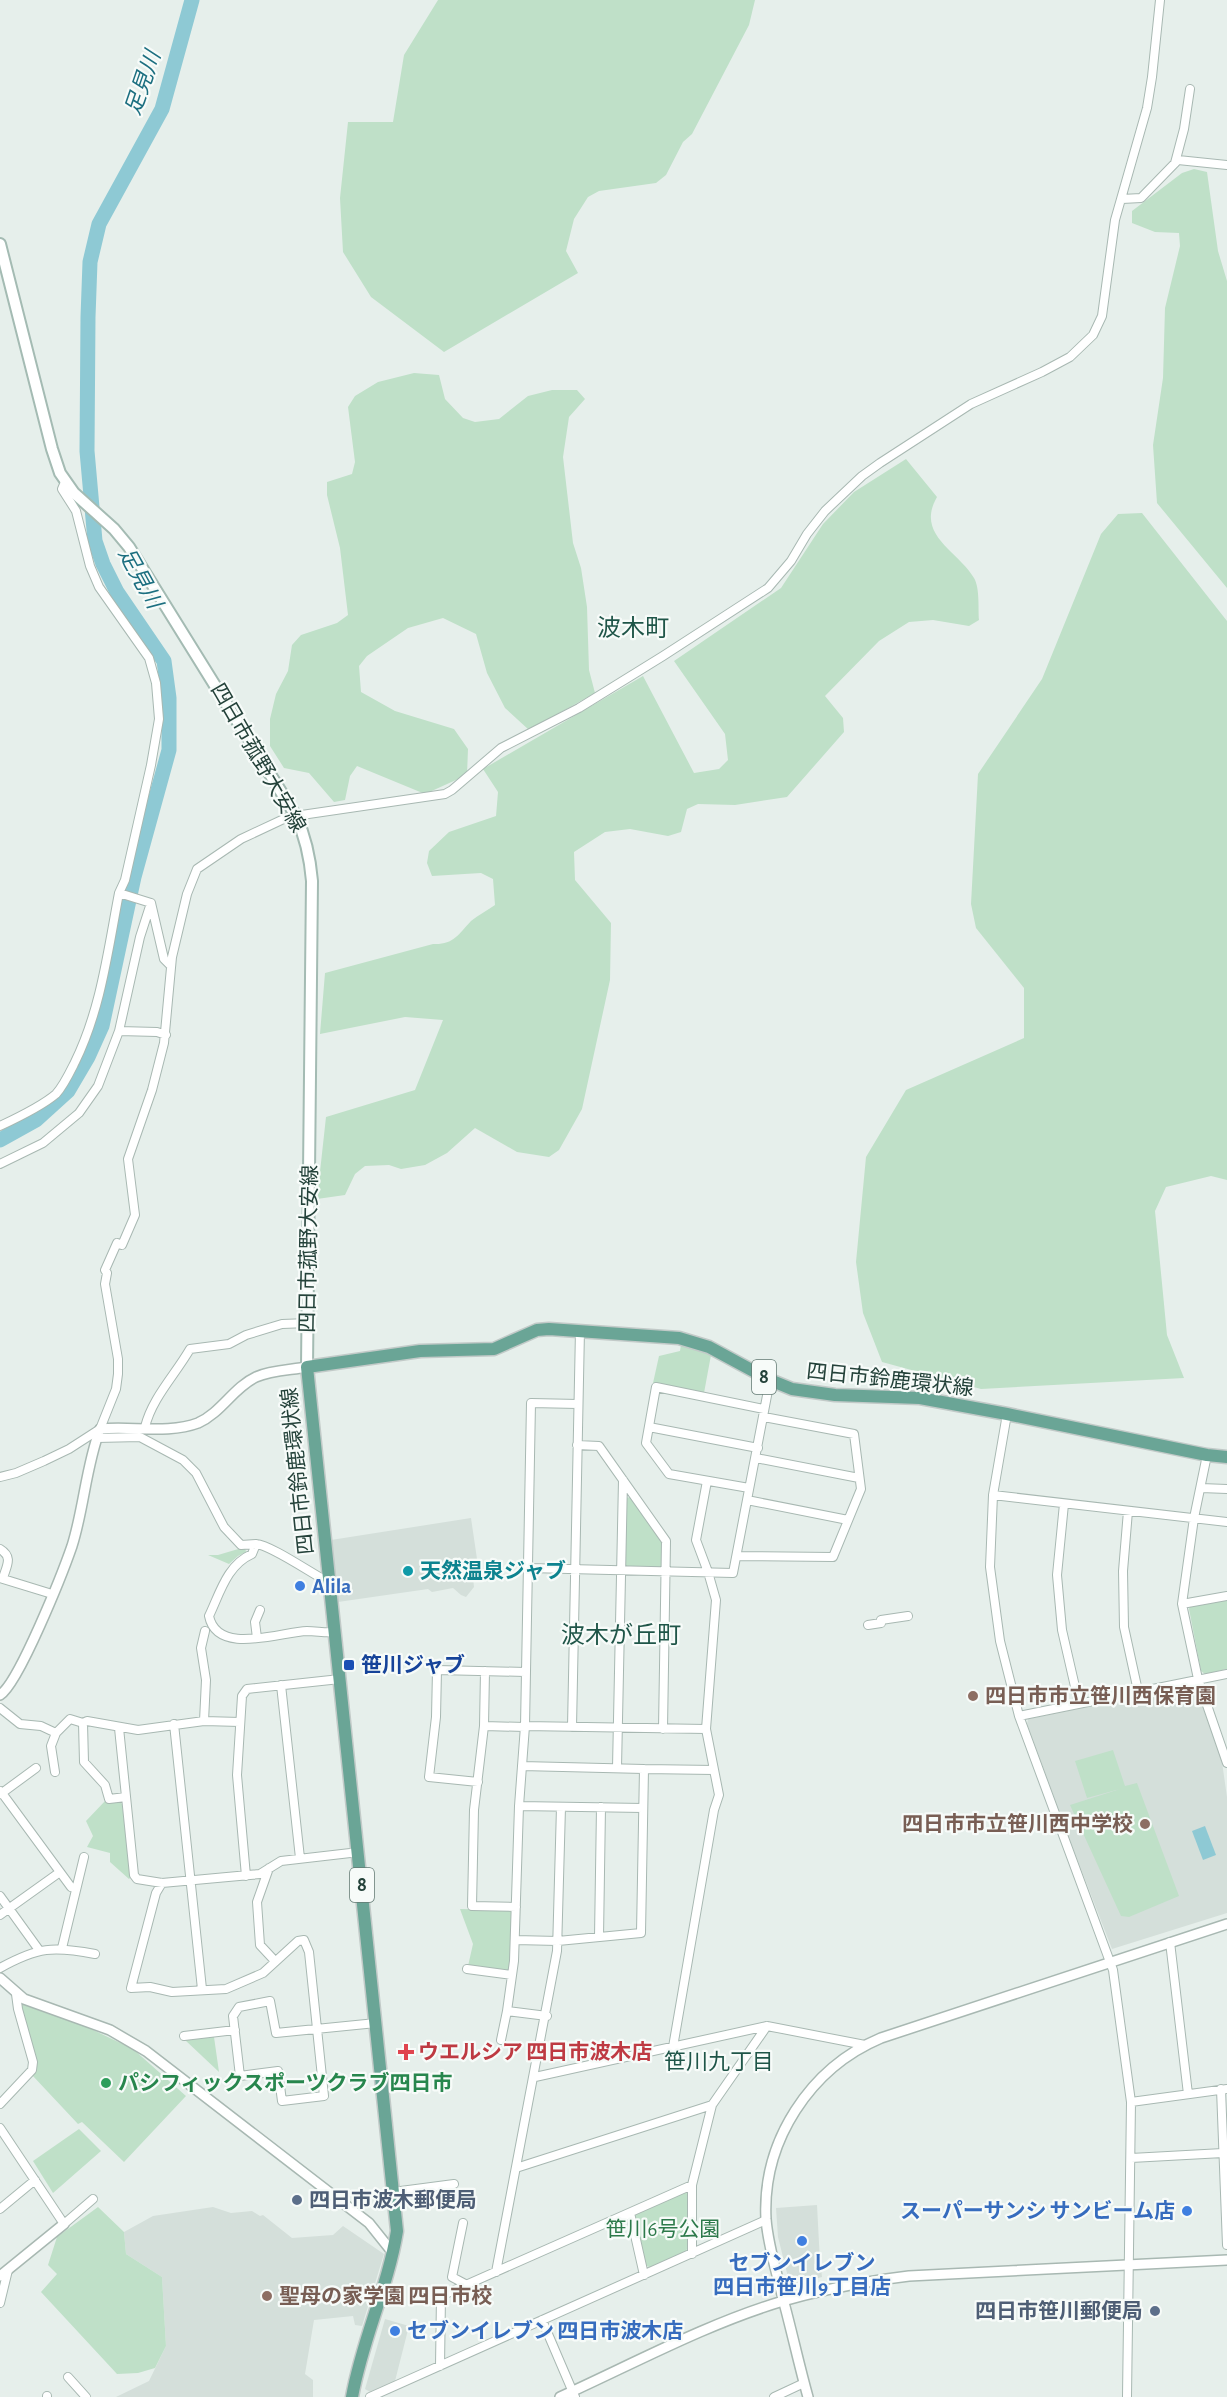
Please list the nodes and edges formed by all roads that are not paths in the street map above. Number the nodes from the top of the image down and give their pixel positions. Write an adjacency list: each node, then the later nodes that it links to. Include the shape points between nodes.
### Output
1 (1160, 0): 5 (street, via 1147,108)
2 (1190, 89): 3 (street)
3 (1175, 163): 4 (street, via 1184,160); 5 (street, via 1141,198)
4 (1227, 165)
5 (1122, 199): 8 (street, via 1115,220 1102,315 1093,335 1070,357 950,416 862,476 825,511 768,588 579,708 501,748 445,794)
6 (0, 244): 7 (main road, 四日市菰野大安線, via 52,449)
7 (65, 482): 8 (main road, 四日市菰野大安線, via 129,547); 9 (street, via 62,489 76,511 99,587 148,658 156,683 159,719 151,765)
8 (296, 816): 11 (street, via 262,828 197,869); 16 (main road, 四日市菰野大安線, via 305,835 312,881)
9 (119, 893): 10 (street); 14 (street, via 99,999 69,1074 56,1094)
10 (151, 903): 11 (street, via 164,959); 12 (street)
11 (171, 966): 13 (street)
12 (119, 1031): 13 (street); 15 (street, via 98,1086 79,1113 43,1143)
13 (166, 1035): 25 (street, via 128,1159 135,1215 105,1270 118,1374)
14 (0, 1126)
15 (0, 1164)
16 (308, 1323): 18 (main road, 四日市菰野大安線); 23 (street, via 282,1324 229,1344 190,1349 152,1407)
17 (580, 1330): 18 (main road, 四日市鈴鹿環状線 / 8, via 537,1330 494,1349 420,1351); 19 (main road, 四日市鈴鹿環状線 / 8, via 691,1341); 20 (street)
18 (307, 1367): 23 (street, via 258,1376 198,1423); 54 (main road, 四日市鈴鹿環状線 / 8)
19 (770, 1380): 21 (street); 22 (main road, 四日市鈴鹿環状線 / 8, via 814,1393 920,1398)
20 (578, 1404): 26 (street); 48 (street, via 531,1403)
21 (764, 1413): 24 (street, via 656,1387); 27 (street); 32 (street, via 854,1434)
22 (1007, 1414): 28 (main road, 四日市鈴鹿環状線 / 8); 38 (street)
23 (145, 1427): 25 (street)
24 (649, 1427): 27 (street); 34 (street, via 646,1443 669,1474)
25 (99, 1433): 31 (street, via 44,1461); 45 (street, via 140,1437 183,1460 196,1473 224,1527 241,1545); 55 (street, via 72,1546)
26 (577, 1445): 33 (street, via 599,1446); 49 (street)
27 (758, 1448): 30 (street)
28 (1207, 1455): 29 (main road, 四日市鈴鹿環状線 / 8); 36 (street)
29 (1227, 1457)
30 (756, 1458): 32 (street); 35 (street)
31 (0, 1476)
32 (859, 1478): 43 (street, via 861,1489)
33 (623, 1480): 50 (street); 51 (street, via 666,1541)
34 (707, 1481): 35 (street); 52 (street, via 696,1540)
35 (749, 1488): 39 (street)
36 (1201, 1488): 37 (street); 42 (street)
37 (1227, 1489)
38 (993, 1495): 40 (street); 74 (street, via 990,1567 1000,1641)
39 (747, 1500): 43 (street); 47 (street)
40 (1064, 1504): 41 (street); 72 (street, via 1057,1575 1062,1630)
41 (1128, 1511): 42 (street); 70 (street, via 1124,1627)
42 (1194, 1518): 44 (street); 57 (street)
43 (848, 1520): 47 (street, via 833,1557)
44 (1227, 1522)
45 (256, 1544): 54 (street, via 265,1545); 63 (street, via 252,1554 232,1567 209,1616 211,1625 224,1636)
46 (0, 1549): 53 (street, via 9,1558)
47 (737, 1556): 52 (street, via 733,1573)
48 (528, 1568): 49 (street); 65 (street)
49 (574, 1570): 50 (street); 82 (street)
50 (621, 1570): 51 (street); 83 (street)
51 (666, 1571): 52 (street); 84 (street)
52 (708, 1572): 85 (street, via 716,1600)
53 (2, 1578): 55 (street)
54 (330, 1583): 62 (main road, 四日市鈴鹿環状線 / 8)
55 (52, 1594): 71 (street, via 17,1672)
56 (1227, 1596): 57 (street)
57 (1182, 1604): 68 (street)
58 (260, 1610): 63 (street, via 255,1622)
59 (909, 1616): 60 (street)
60 (868, 1625)
61 (205, 1631): 75 (street, via 201,1648 206,1680)
62 (335, 1632): 63 (street, via 308,1631); 67 (main road, 四日市鈴鹿環状線 / 8)
63 (256, 1638)
64 (485, 1671): 65 (street); 79 (street); 94 (street, via 437,1670 429,1777)
65 (525, 1672): 80 (street)
66 (1227, 1674): 68 (street)
67 (340, 1679): 69 (street); 101 (main road, 四日市鈴鹿環状線 / 8)
68 (1198, 1679): 70 (street); 87 (street)
69 (281, 1685): 76 (street, via 247,1689 242,1696); 103 (street)
70 (1138, 1691): 72 (street)
71 (0, 1695)
72 (1079, 1704): 74 (street)
73 (0, 1708): 86 (street, via 20,1724 41,1726)
74 (1019, 1716): 123 (street)
75 (204, 1721): 76 (street); 78 (street)
76 (240, 1722): 106 (street, via 237,1775)
77 (83, 1723): 81 (street); 86 (street, via 70,1719); 96 (street, via 84,1762 105,1785 109,1799)
78 (174, 1724): 81 (street, via 138,1730); 107 (street)
79 (484, 1726): 80 (street); 94 (street)
80 (525, 1727): 82 (street); 88 (street)
81 (119, 1728): 96 (street)
82 (572, 1728): 83 (street)
83 (618, 1728): 84 (street); 90 (street)
84 (663, 1729): 85 (street)
85 (706, 1729): 92 (street)
86 (56, 1733): 93 (street, via 51,1746)
87 (1227, 1763)
88 (522, 1766): 90 (street); 97 (street)
89 (36, 1768): 95 (street)
90 (617, 1768): 91 (street)
91 (644, 1769): 92 (street); 100 (street)
92 (714, 1770): 139 (street, via 719,1795)
93 (55, 1772)
94 (478, 1782): 111 (street, via 472,1906)
95 (1, 1792): 105 (street)
96 (126, 1797): 108 (street, via 134,1875 137,1879)
97 (519, 1806): 98 (street); 111 (street)
98 (561, 1807): 99 (street); 117 (street)
99 (601, 1807): 100 (street); 115 (street)
100 (643, 1808): 115 (street, via 641,1933)
101 (358, 1852): 103 (street); 132 (main road, 四日市鈴鹿環状線 / 8)
102 (84, 1857): 119 (street)
103 (300, 1858): 104 (street)
104 (269, 1868): 106 (street); 122 (street, via 257,1902 260,1945)
105 (60, 1872): 109 (street); 112 (street)
106 (246, 1876): 107 (street)
107 (191, 1881): 108 (street); 128 (street)
108 (162, 1883): 128 (street, via 131,1988 172,1992)
109 (71, 1887)
110 (0, 1896): 112 (street)
111 (516, 1907): 116 (street)
112 (9, 1909): 113 (street); 120 (street)
113 (0, 1915)
114 (1227, 1924): 118 (street)
115 (599, 1937): 117 (street)
116 (515, 1940): 117 (street); 126 (street)
117 (558, 1941): 131 (street)
118 (1170, 1942): 123 (street); 142 (street)
119 (62, 1948): 120 (street); 121 (street)
120 (39, 1950): 124 (street)
121 (95, 1954)
122 (274, 1960): 128 (street, via 263,1972 226,1989); 135 (street, via 304,1940 309,1952)
123 (1110, 1961): 138 (street); 143 (street)
124 (0, 1968)
125 (467, 1969): 126 (street)
126 (512, 1975): 130 (street)
127 (0, 1978): 129 (street)
128 (202, 1989)
129 (16, 1994): 144 (street, via 32,2070); 161 (street, via 110,2030 146,2051 369,2223)
130 (507, 2011): 131 (street); 137 (street)
131 (547, 2016): 140 (street)
132 (376, 2024): 135 (street); 153 (main road, 四日市鈴鹿環状線 / 8)
133 (767, 2026): 138 (street); 139 (street); 145 (street)
134 (235, 2030): 135 (street, via 233,2016 239,2007 270,2001 276,2033); 135 (street, via 240,2076 278,2072 282,2101 324,2096); 136 (street)
135 (316, 2030)
136 (184, 2036)
137 (501, 2040)
138 (865, 2045): 157 (street, via 819,2079 788,2122 770,2170)
139 (674, 2047): 140 (street)
140 (535, 2077): 149 (street)
141 (1224, 2089): 142 (street); 147 (street)
142 (1188, 2094): 143 (street)
143 (1131, 2102): 148 (street)
144 (0, 2104)
145 (712, 2104): 149 (street); 152 (street)
146 (0, 2128): 150 (street)
147 (1223, 2153): 148 (street); 160 (street)
148 (1131, 2158): 164 (street)
149 (516, 2168): 165 (street)
150 (35, 2180): 155 (street); 159 (street)
151 (454, 2184): 153 (street)
152 (692, 2185): 156 (street); 162 (street)
153 (393, 2192): 161 (main road, 四日市鈴鹿環状線 / 8, via 397,2230)
154 (93, 2199): 159 (street)
155 (0, 2209)
156 (630, 2212): 165 (street); 167 (street)
157 (766, 2220): 162 (street); 169 (street)
158 (463, 2223): 168 (street, via 452,2277)
159 (64, 2224): 166 (street)
160 (1227, 2245)
161 (393, 2253): 177 (main road, 四日市鈴鹿環状線 / 8)
162 (692, 2254): 167 (street)
163 (1227, 2260): 164 (street)
164 (1128, 2266): 169 (street, via 901,2277); 182 (street)
165 (496, 2272): 168 (street)
166 (4, 2273): 170 (street)
167 (644, 2275): 171 (street)
168 (467, 2285): 172 (street, via 441,2296)
169 (784, 2301): 174 (street); 175 (street, via 723,2322)
170 (0, 2303)
171 (542, 2320): 172 (street); 175 (street)
172 (440, 2366): 178 (street)
173 (68, 2377): 176 (street)
174 (804, 2383): 180 (street); 181 (street)
175 (573, 2394): 179 (street)
176 (86, 2397)
177 (352, 2397)
178 (370, 2397)
179 (560, 2397)
180 (774, 2397)
181 (808, 2397)
182 (1127, 2397)

